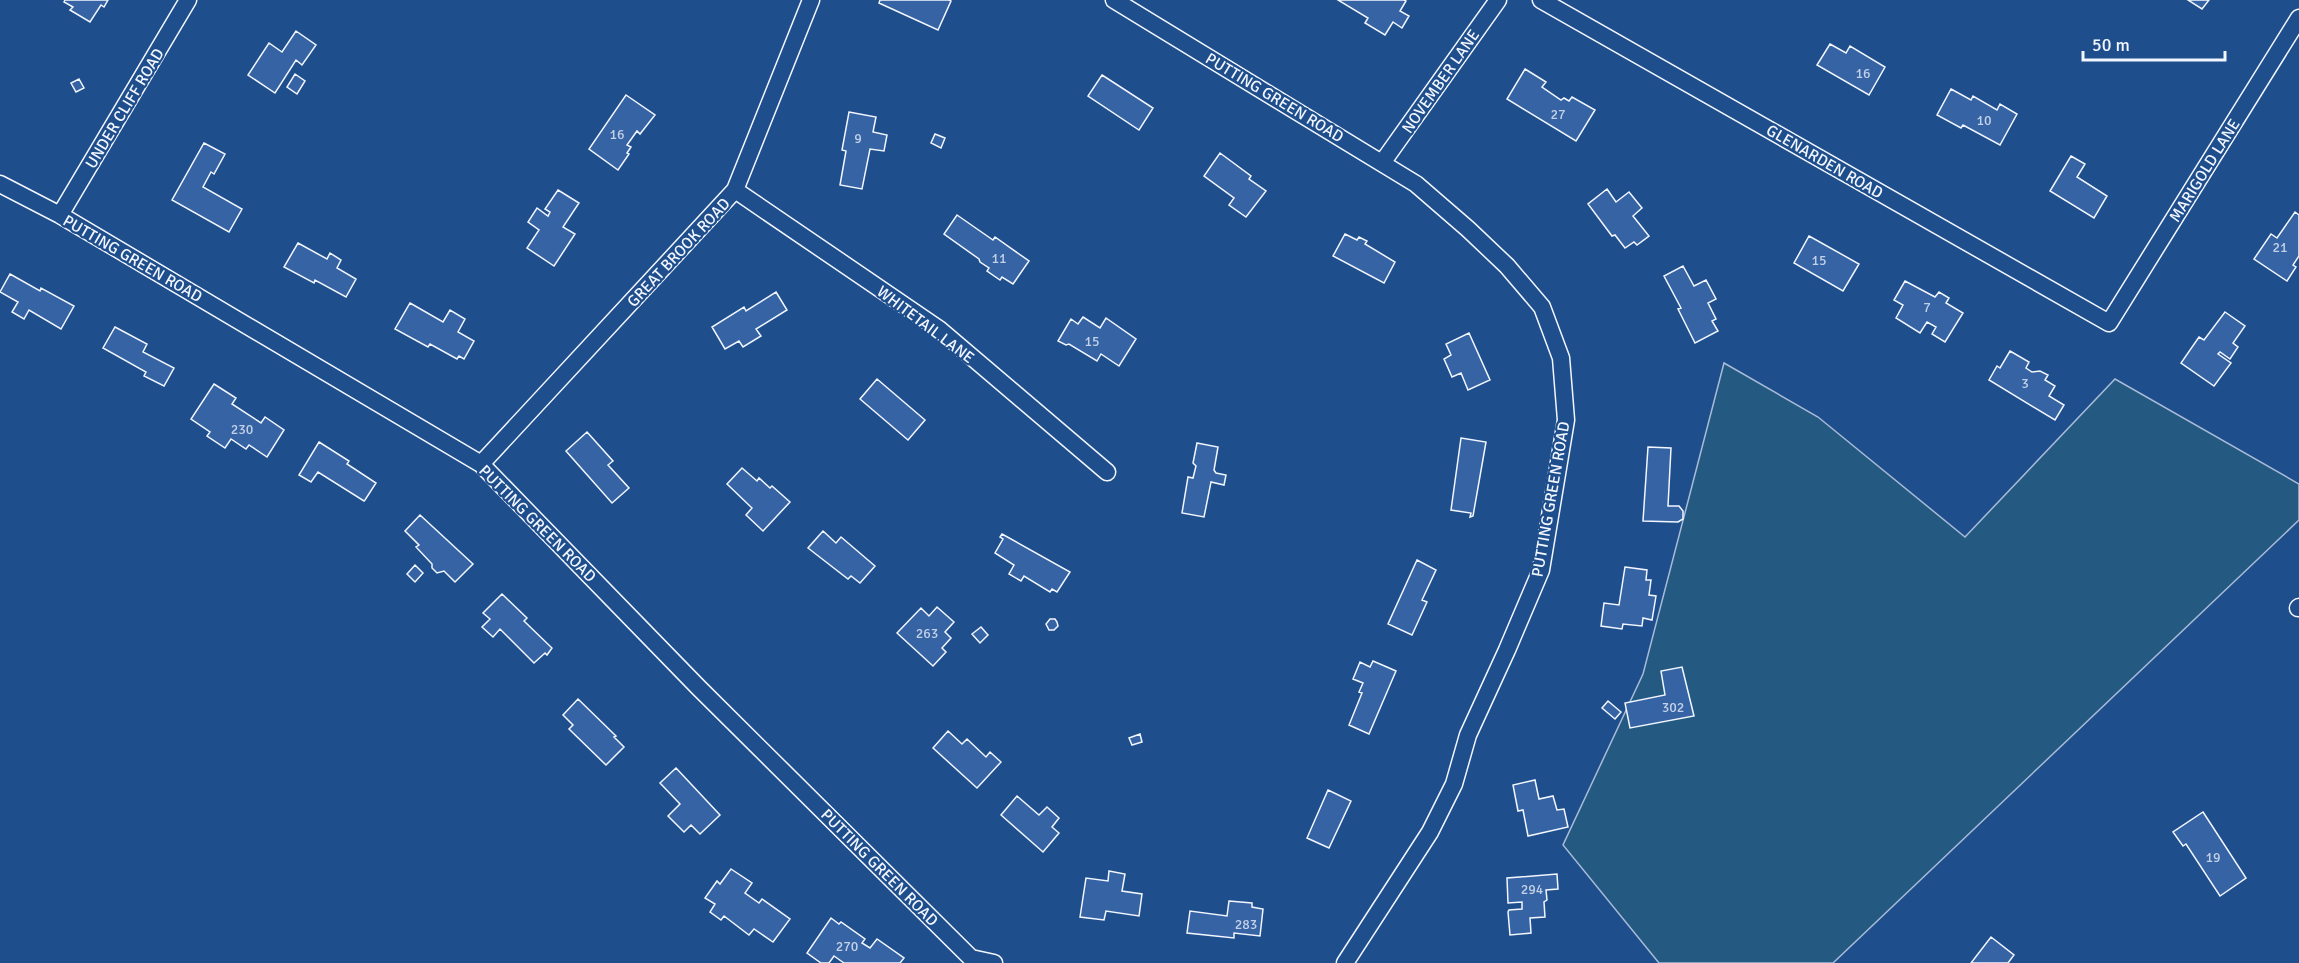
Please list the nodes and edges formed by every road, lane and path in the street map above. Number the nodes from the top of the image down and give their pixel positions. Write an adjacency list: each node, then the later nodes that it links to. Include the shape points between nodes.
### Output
1 (188, 0): 10 (street, UNDER CLIFF ROAD)
2 (811, 0): 9 (street, GREAT BROOK ROAD)
3 (1114, 0): 7 (street, PUTTING GREEN ROAD)
4 (1498, 0): 7 (street, NOVEMBER LANE)
5 (1540, 0): 11 (street, GLENARDEN ROAD)
6 (2299, 18): 11 (street, MARIGOLD LANE)
7 (1382, 163): 15 (street, PUTTING GREEN ROAD, via 1416,184 1468,229 1542,307 1562,358 1566,420 1541,570 1468,735 1454,784 1430,832)
8 (0, 184): 10 (street, PUTTING GREEN ROAD)
9 (735, 190): 12 (street, GREAT BROOK ROAD); 13 (street, WHITETAIL LANE, via 939,329)
10 (60, 216): 12 (street, PUTTING GREEN ROAD)
11 (2109, 322)
12 (482, 464): 14 (street, PUTTING GREEN ROAD, via 699,688 971,958)
13 (1107, 472)
14 (994, 963)
15 (1345, 963)

